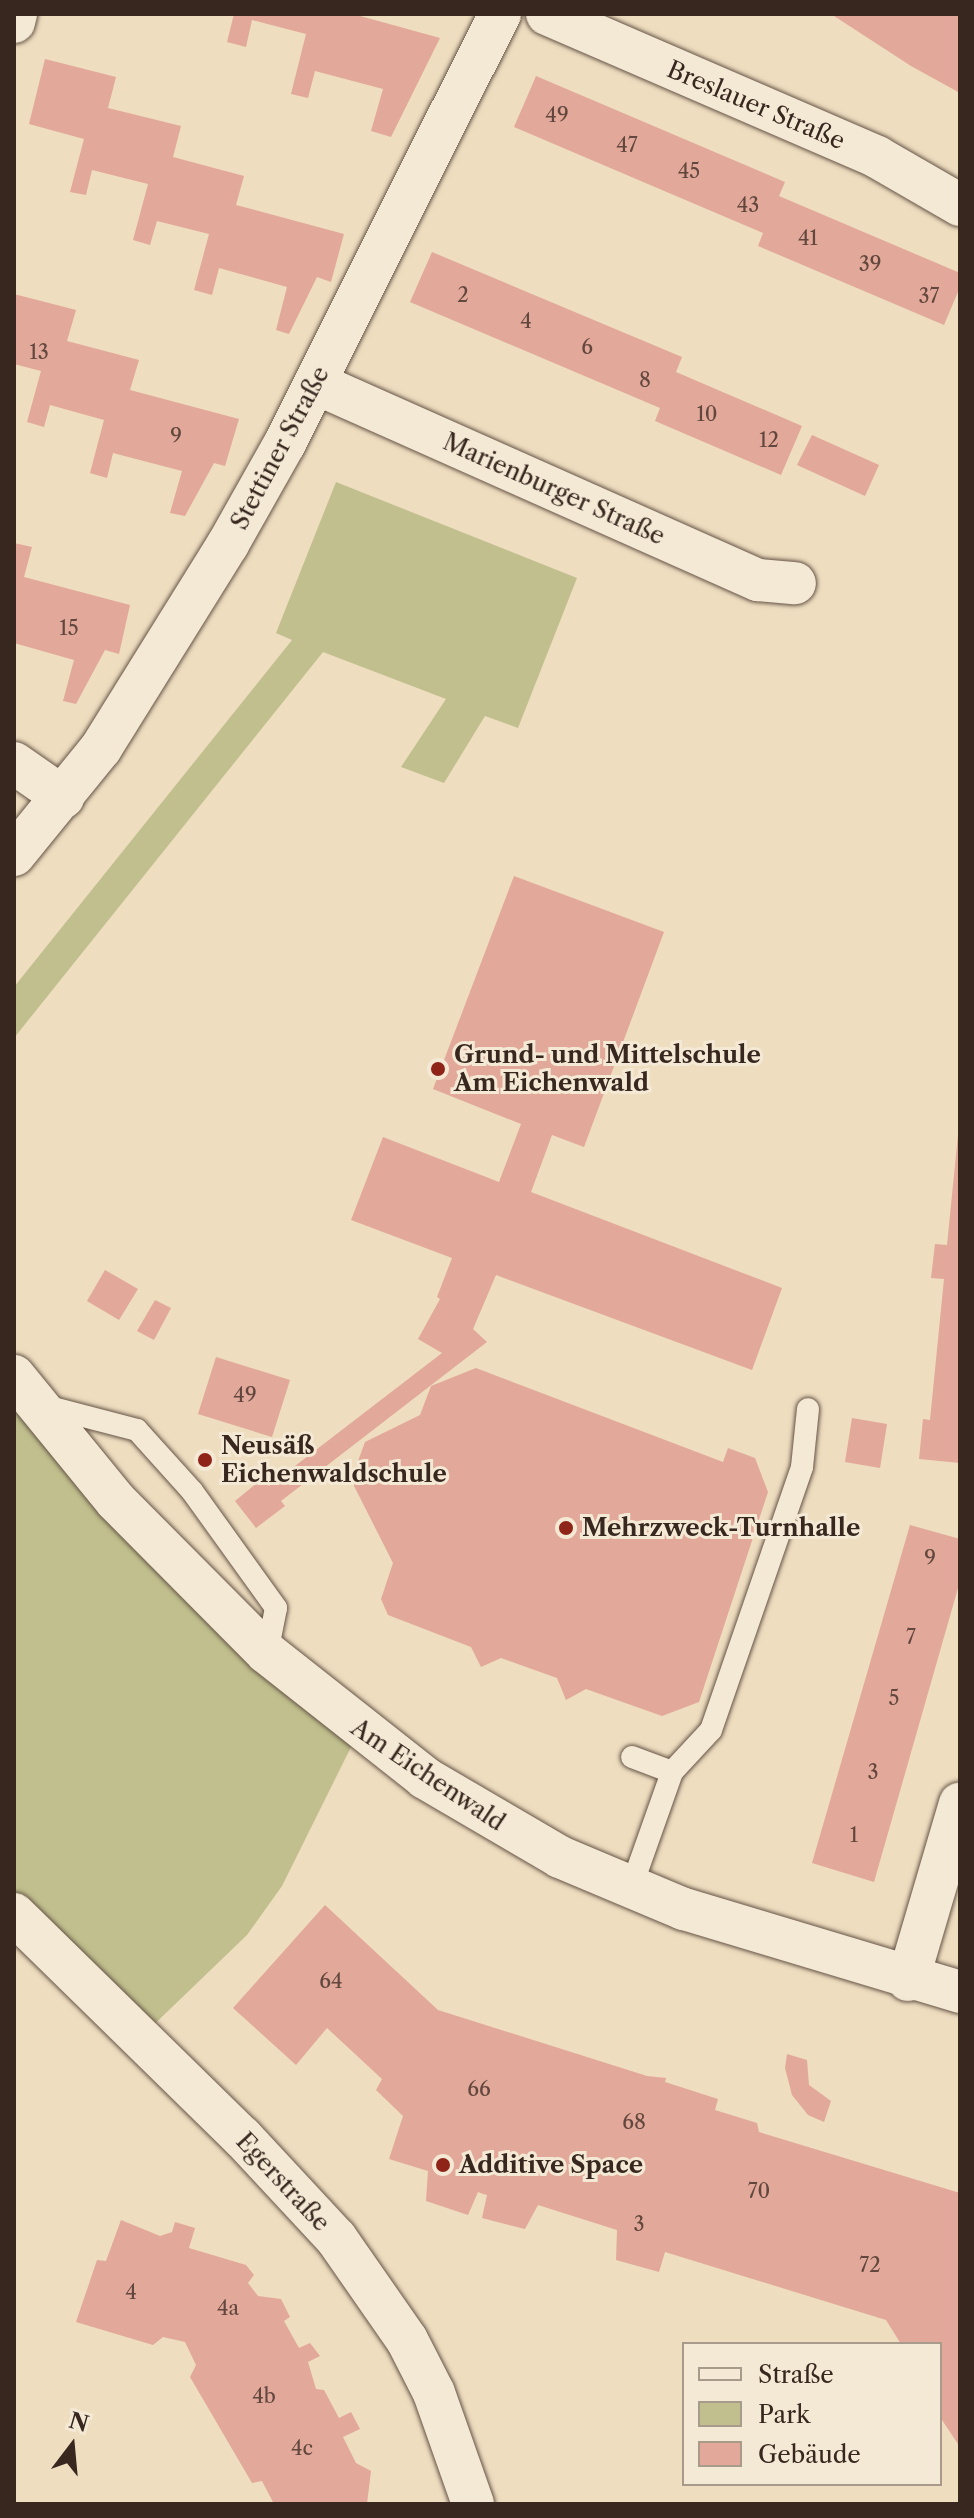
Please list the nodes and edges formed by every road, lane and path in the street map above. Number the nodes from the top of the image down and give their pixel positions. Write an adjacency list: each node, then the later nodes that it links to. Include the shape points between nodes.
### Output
1 (16, 14): 4 (street)
2 (500, 14): 6 (street, Stettiner Straße)
3 (547, 14): 5 (street, Breslauer Straße, via 877,157)
4 (14, 22)
5 (960, 205)
6 (315, 383): 7 (street, Marienburger Straße, via 758,580); 9 (street, Stettiner Straße, via 175,634)
7 (795, 583)
8 (14, 763): 9 (street)
9 (63, 797): 10 (street, Stettiner Straße)
10 (14, 855)
11 (20, 1399): 13 (street, Am Eichenwald); 13 (lane, via 137,1430 192,1491 276,1608)
12 (808, 1409): 15 (lane, via 802,1467 711,1730)
13 (267, 1653): 17 (street, Am Eichenwald, via 425,1778 504,1827)
14 (632, 1757): 15 (lane)
15 (672, 1772): 17 (lane)
16 (960, 1803): 19 (street)
17 (631, 1888): 19 (street, Am Eichenwald)
18 (14, 1914): 21 (street, Egerstraße, via 242,2137 336,2238 407,2340 434,2393)
19 (908, 1980): 20 (street, Am Eichenwald)
20 (960, 1992)
21 (473, 2504)

